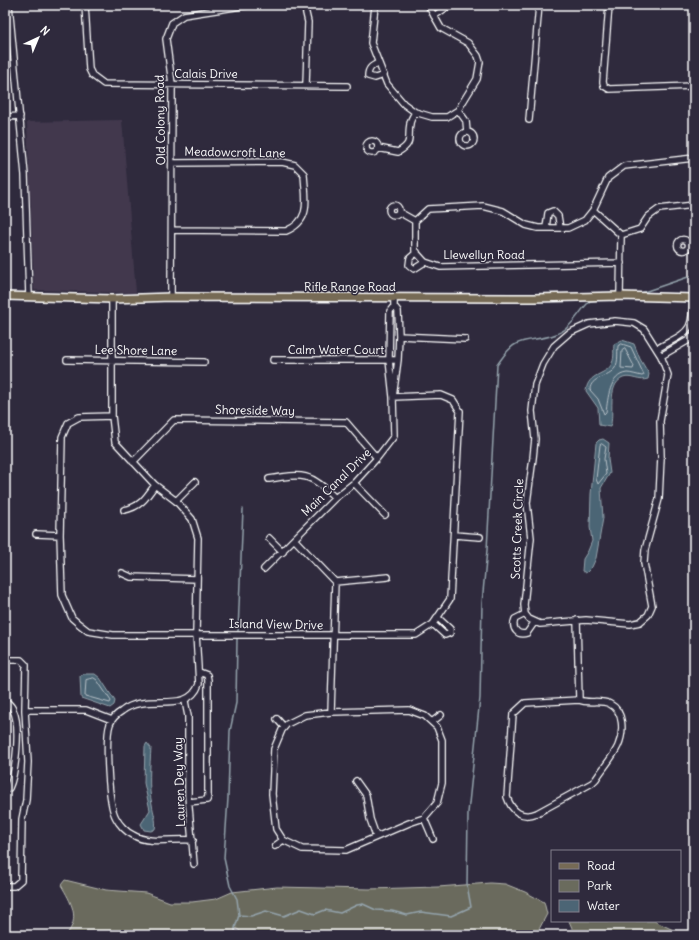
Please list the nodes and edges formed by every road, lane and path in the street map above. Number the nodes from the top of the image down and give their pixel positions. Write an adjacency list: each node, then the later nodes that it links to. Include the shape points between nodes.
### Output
1 (9, 5): 12 (street)
2 (85, 5): 15 (street, Calais Drive, via 89,69 97,80 112,85)
3 (248, 5): 15 (street, Old Colony Road, via 184,15 172,23 166,39)
4 (301, 5): 16 (street, via 305,9 308,22)
5 (376, 5): 13 (street, via 371,43)
6 (428, 5): 10 (street)
7 (450, 5): 10 (street)
8 (540, 5): 23 (street)
9 (609, 5): 18 (street, via 604,86 609,89)
10 (434, 16): 19 (street, via 441,28 468,43 480,62 477,79)
11 (5, 50): 12 (street)
12 (12, 50): 21 (street)
13 (378, 63): 14 (street); 14 (street, via 371,67 368,76 375,78)
14 (384, 75): 20 (street, via 396,95)
15 (172, 84): 16 (street, Calais Drive); 27 (street, Old Colony Road)
16 (306, 85): 17 (street, Calais Drive)
17 (347, 86)
18 (694, 86)
19 (458, 110): 20 (street, via 446,117 432,117); 24 (street, via 466,121)
20 (415, 112): 25 (street, via 410,123 410,141 405,148 398,152)
21 (20, 116): 22 (street); 40 (street, via 25,174)
22 (5, 117)
23 (529, 120)
24 (467, 132)
25 (378, 148)
26 (694, 158): 29 (street, via 624,166 608,178)
27 (172, 163): 34 (street, Old Colony Road); 34 (street, Meadowcroft Lane, via 282,162 295,165 304,174 306,212 299,224 286,231)
28 (694, 205): 35 (street, via 659,209 648,217 640,229)
29 (593, 210): 33 (street, via 585,220 568,228); 35 (street)
30 (399, 212): 31 (street)
31 (415, 221): 32 (street, via 428,209 483,206 503,211 526,225); 36 (street)
32 (546, 228): 33 (street); 33 (street, via 548,213 553,211 558,216)
33 (560, 228)
34 (172, 230): 42 (street, Old Colony Road)
35 (621, 235): 38 (street)
36 (417, 252): 37 (street); 37 (street, via 410,258 409,265 414,269)
37 (425, 262): 38 (street, Llewellyn Road, via 440,267)
38 (621, 263): 41 (street)
39 (5, 296): 40 (main road, Rifle Range Road)
40 (29, 296): 45 (main road, Rifle Range Road)
41 (620, 296): 43 (main road, Rifle Range Road); 44 (main road, Rifle Range Road)
42 (171, 297): 43 (main road, Rifle Range Road); 45 (main road, Rifle Range Road)
43 (394, 297): 46 (street, Main Canal Drive)
44 (693, 298): 50 (street, via 693,319 690,326 684,333)
45 (112, 299): 53 (street)
46 (394, 306): 48 (street, Main Canal Drive, via 398,311); 55 (street, Main Canal Drive, via 390,311)
47 (694, 334): 51 (street, via 689,340)
48 (399, 336): 49 (street); 56 (street, Main Canal Drive)
49 (465, 339)
50 (657, 349): 51 (street, Scotts Creek Circle); 82 (street, Scotts Creek Circle, via 644,329 634,323 589,324 569,333 554,346 543,364 535,384 532,410 534,439 527,503 531,538)
51 (661, 356): 84 (street, Scotts Creek Circle, via 668,375 660,421 659,499 644,563 652,606 648,615 640,622 630,624)
52 (67, 360): 53 (street, Lee Shore Lane)
53 (113, 360): 57 (street, Lee Shore Lane); 59 (street)
54 (273, 360): 55 (street, Calm Water Court)
55 (389, 360): 56 (street, Calm Water Court); 58 (street, Main Canal Drive)
56 (398, 360): 58 (street, Main Canal Drive)
57 (204, 362)
58 (393, 397): 60 (street, Main Canal Drive, via 394,436); 72 (street, Island View Drive, via 441,395 453,400 460,411)
59 (112, 416): 61 (street, via 115,442); 71 (street, Island View Drive, via 79,417 68,423 62,438)
60 (377, 458): 61 (street, Shoreside Way, via 346,422 174,420); 64 (street, Main Canal Drive)
61 (133, 462): 65 (street)
62 (269, 479): 66 (street, via 305,476 320,482)
63 (195, 482): 67 (street)
64 (354, 483): 66 (street, Main Canal Drive); 69 (street)
65 (155, 485): 67 (street); 68 (street, via 145,500 135,508)
66 (335, 498): 75 (street, Main Canal Drive)
67 (176, 502): 80 (street, via 192,519 198,538)
68 (124, 510)
69 (385, 515)
70 (36, 534): 71 (street)
71 (60, 535): 87 (street, Island View Drive, via 62,595 72,618 88,631 113,635)
72 (454, 535): 73 (street); 83 (street, Island View Drive, via 450,599)
73 (480, 537)
74 (269, 538): 76 (street)
75 (294, 539): 76 (street, Main Canal Drive); 81 (street)
76 (282, 552): 77 (street, Main Canal Drive)
77 (264, 569)
78 (122, 573): 80 (street, via 131,577)
79 (388, 576): 81 (street)
80 (197, 579): 87 (street)
81 (335, 582): 88 (street)
82 (525, 614): 85 (street); 85 (street, via 515,620 515,631 527,633)
83 (438, 618): 86 (street, Island View Drive); 86 (street, via 450,629 450,633 445,635)
84 (577, 620): 85 (street, Scotts Creek Circle, via 540,624); 92 (street)
85 (534, 622)
86 (433, 624): 88 (street, Island View Drive, via 416,635)
87 (196, 634): 88 (street, Island View Drive); 90 (street)
88 (333, 636): 95 (street)
89 (5, 660): 94 (street, via 21,660 26,665)
90 (199, 672): 93 (street, via 200,684 197,691); 103 (street, via 207,675 208,680 208,796 207,800)
91 (5, 700): 102 (street, via 13,710 16,724 14,777 9,788)
92 (579, 700): 92 (street, via 609,703 618,711 622,723 618,747 596,779 587,786 537,813 529,816 519,814 510,806 507,797 513,714 525,703)
93 (185, 701): 98 (street, via 142,701 123,710); 103 (street, Lauren Dey Way, via 188,716)
94 (25, 710): 98 (street, via 86,710); 111 (street, via 28,762 22,826 21,880 14,886)
95 (331, 712): 99 (street, via 409,710 425,716); 100 (street, via 304,715)
96 (441, 715): 99 (street)
97 (277, 719): 100 (street)
98 (112, 720): 107 (street, via 108,732 110,799 116,818 133,836 144,839)
99 (432, 722): 104 (street, via 442,740 442,783 437,803)
100 (284, 727): 108 (street, via 274,749 272,794 276,829)
101 (356, 781): 105 (street, via 366,795)
102 (6, 788)
103 (189, 802): 107 (street, Lauren Dey Way)
104 (424, 818): 105 (street); 106 (street)
105 (376, 836): 108 (street, via 346,850 302,849)
106 (433, 839)
107 (193, 840): 110 (street, Lauren Dey Way)
108 (283, 840): 109 (street)
109 (275, 846)
110 (194, 864)
111 (5, 886)

